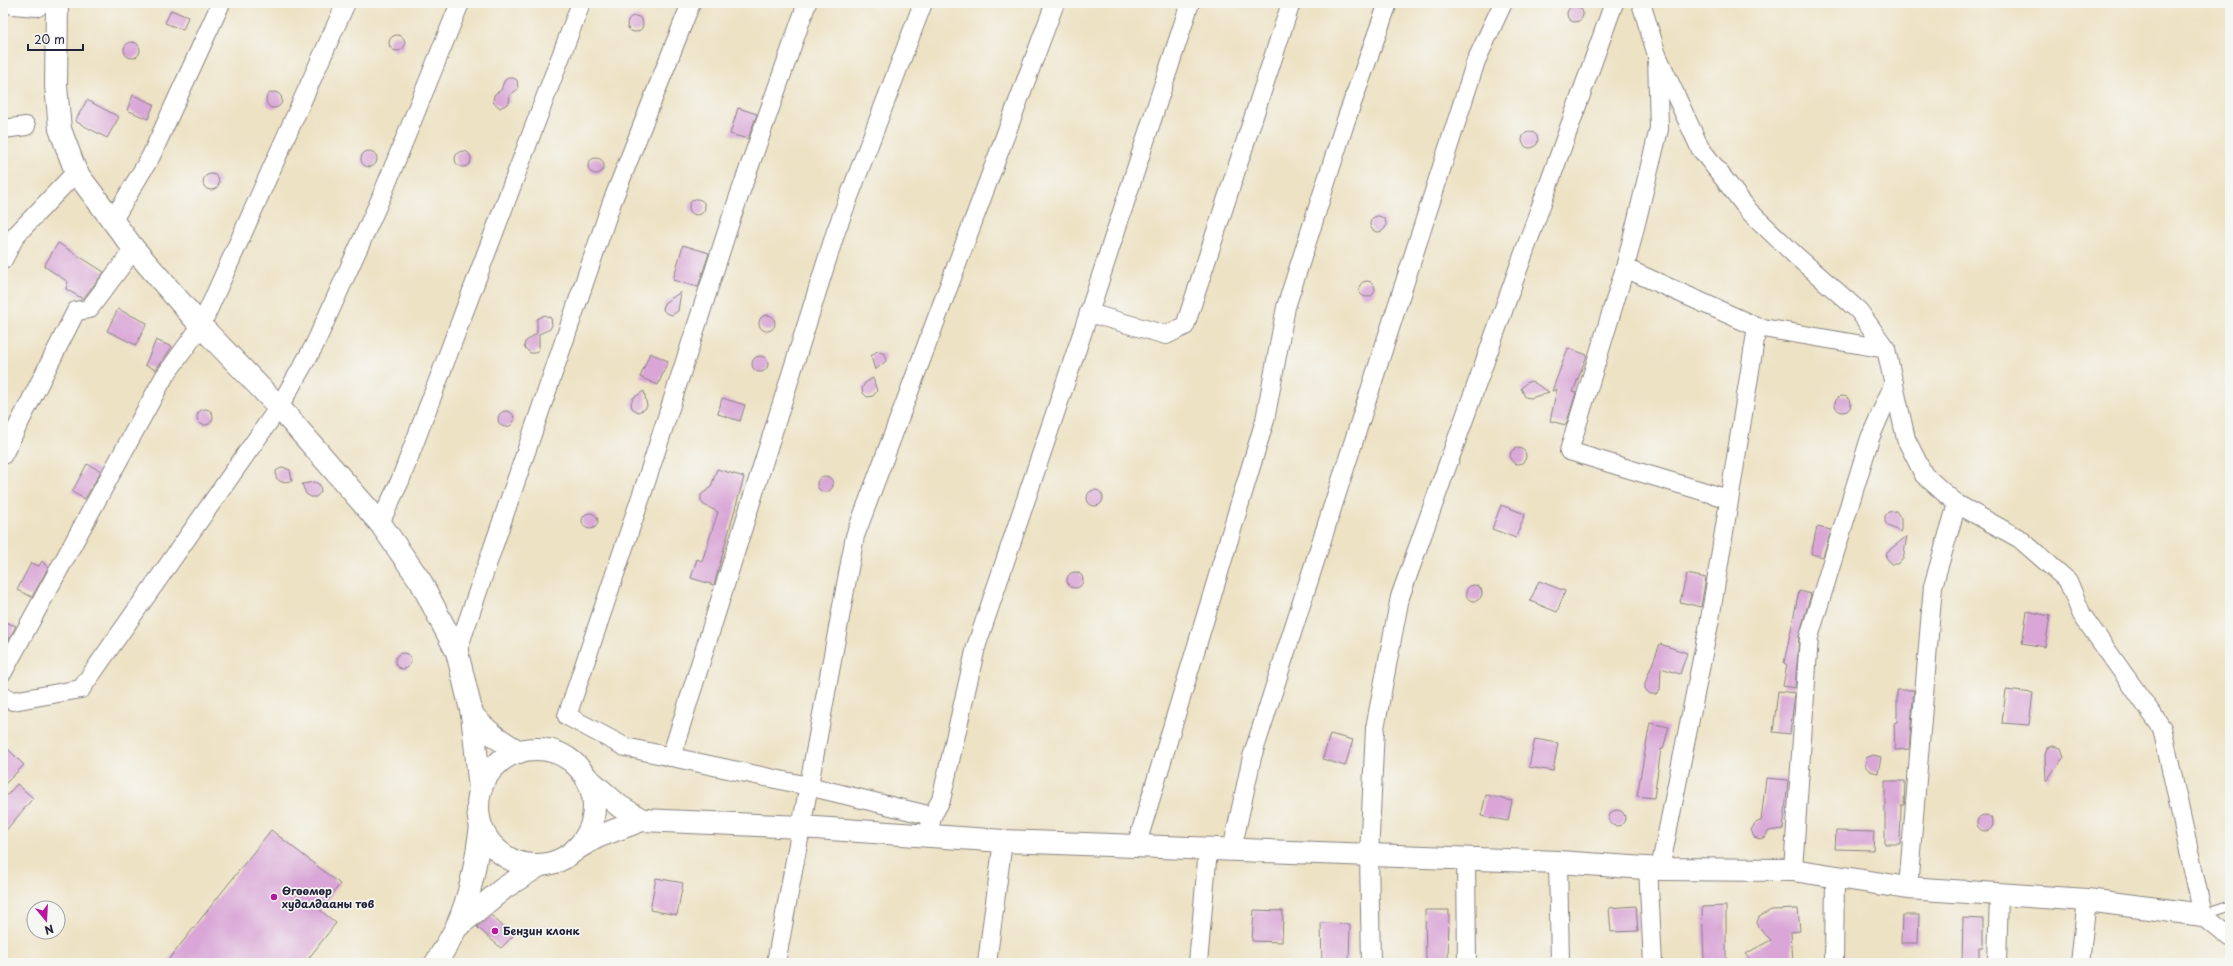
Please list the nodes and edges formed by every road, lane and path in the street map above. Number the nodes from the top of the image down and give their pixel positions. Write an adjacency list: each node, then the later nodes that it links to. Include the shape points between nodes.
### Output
1 (13, 3): 2 (street)
2 (38, 3)
3 (57, 3): 21 (street, via 56,86 60,129)
4 (221, 3): 22 (street, via 151,156)
5 (346, 3): 27 (street)
6 (460, 3): 31 (street, via 377,207 314,346)
7 (581, 3): 35 (street, via 400,481)
8 (691, 3): 36 (street, via 612,202)
9 (807, 3): 41 (street, via 731,219 567,716 625,747)
10 (923, 3): 41 (street, via 836,231)
11 (1055, 3): 43 (street, via 855,536)
12 (1190, 3): 26 (street)
13 (1291, 3): 26 (street, via 1185,326 1166,335)
14 (1388, 3): 50 (street, via 1346,120 1286,307 1265,420)
15 (1503, 3): 53 (street, via 1476,61 1257,742)
16 (1614, 3): 54 (street, via 1400,597 1375,728)
17 (1641, 3): 18 (street)
18 (1657, 55): 25 (street, via 1659,129); 29 (street, via 1700,148 1749,211 1859,311)
19 (26, 126): 20 (street)
20 (3, 129)
21 (76, 172): 22 (street); 24 (street, via 16,235)
22 (112, 220): 23 (street)
23 (134, 249): 27 (street); 32 (street, via 89,308 76,311)
24 (3, 260)
25 (1625, 268): 28 (street); 33 (street, via 1569,451)
26 (1089, 313): 46 (street, via 976,647 941,800)
27 (201, 326): 31 (street); 37 (street, via 164,377)
28 (1757, 327): 29 (street); 33 (street)
29 (1886, 349): 30 (street)
30 (1894, 383): 34 (street, via 1906,439 1921,469); 59 (street, via 1870,438 1809,637)
31 (280, 407): 35 (street); 38 (street, via 81,689 13,701)
32 (3, 455)
33 (1730, 499): 58 (street, via 1710,619)
34 (1956, 504): 61 (street, via 1933,586); 65 (street, via 2020,539 2068,581 2082,615 2162,728)
35 (380, 523): 36 (street, via 420,582)
36 (457, 652): 39 (street)
37 (3, 672)
38 (3, 696)
39 (472, 714): 40 (street, via 494,737); 44 (street)
40 (519, 752): 42 (street, via 538,749 557,753 573,763); 44 (street, via 502,760 489,773)
41 (670, 757): 43 (street)
42 (586, 778): 45 (street, via 619,806); 51 (street, via 593,795 594,814 588,833)
43 (808, 786): 46 (street); 48 (street)
44 (480, 789): 47 (street, via 478,808)
45 (642, 820): 48 (street); 51 (street, via 597,837)
46 (930, 825): 48 (street); 49 (street)
47 (481, 826): 57 (street, via 489,842 502,855 520,863); 66 (street, via 476,864)
48 (801, 827): 69 (street)
49 (1003, 842): 50 (street); 70 (street)
50 (1136, 847): 52 (street)
51 (576, 849): 57 (street, via 559,860)
52 (1208, 850): 53 (street); 71 (street)
53 (1232, 850): 54 (street)
54 (1369, 856): 55 (street); 72 (street)
55 (1466, 860): 56 (street); 73 (street)
56 (1558, 862): 58 (street); 74 (street)
57 (540, 865): 66 (street, via 504,888)
58 (1654, 868): 59 (street); 75 (street)
59 (1793, 870): 60 (street)
60 (1835, 876): 61 (street); 76 (street)
61 (1908, 888): 62 (street)
62 (1999, 894): 63 (street); 77 (street)
63 (2087, 900): 65 (street); 78 (street)
64 (2230, 906): 65 (lane)
65 (2204, 915): 67 (street)
66 (456, 928): 68 (street)
67 (2230, 937)
68 (436, 963)
69 (776, 963)
70 (987, 963)
71 (1198, 963)
72 (1371, 963)
73 (1467, 963)
74 (1560, 963)
75 (1653, 963)
76 (1834, 963)
77 (1997, 963)
78 (2080, 963)

